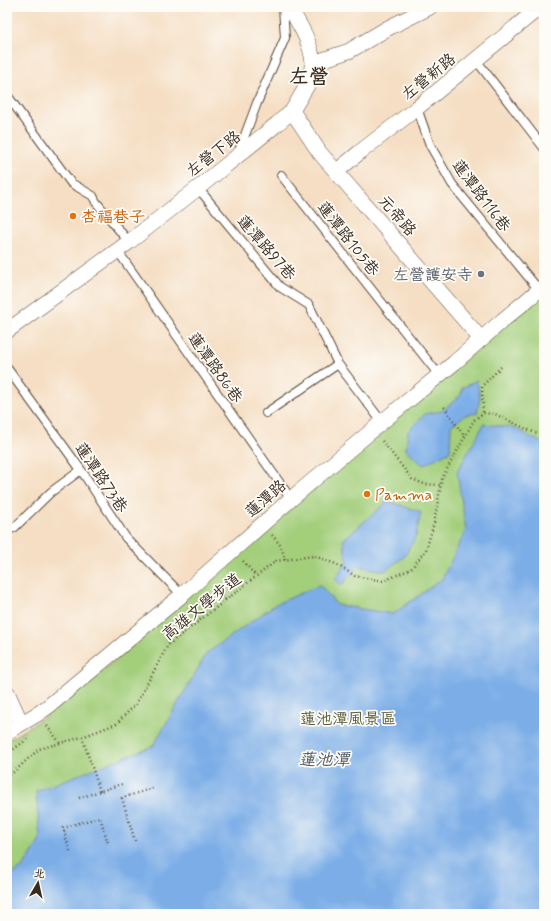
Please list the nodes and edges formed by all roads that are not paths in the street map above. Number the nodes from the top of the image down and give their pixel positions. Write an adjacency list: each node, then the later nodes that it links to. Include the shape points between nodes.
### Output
1 (283, 7): 11 (lane, via 285,38)
2 (289, 7): 6 (street, via 304,33 312,52)
3 (430, 7): 6 (street, via 349,51)
4 (540, 7): 5 (street, 左營新路)
5 (476, 60): 8 (street, 左營新路); 10 (lane)
6 (313, 63): 9 (street, 左營下路, via 308,84)
7 (7, 95): 15 (lane, 蓮潭路86巷, via 71,183 93,196)
8 (417, 108): 12 (street, 左營新路); 16 (lane, 蓮潭路116巷, via 430,145 452,184)
9 (292, 111): 11 (street, 左營下路); 12 (street, 元帝路, via 320,153)
10 (544, 148)
11 (237, 157): 14 (street, 左營下路)
12 (337, 171): 18 (street, 元帝路)
13 (281, 175): 21 (lane, 蓮潭路105巷)
14 (198, 188): 15 (street, 左營下路); 19 (lane, 蓮潭路97巷, via 280,287 309,305)
15 (123, 246): 17 (street, 左營下路); 25 (lane, 蓮潭路86巷)
16 (542, 288): 18 (street, 蓮潭路)
17 (7, 331)
18 (481, 339): 21 (street, 蓮潭路)
19 (338, 364): 22 (lane); 23 (lane, 蓮潭路97巷)
20 (7, 368): 24 (lane, 蓮潭路73巷)
21 (439, 375): 23 (street, 蓮潭路)
22 (266, 413)
23 (382, 422): 25 (street, 蓮潭路)
24 (81, 470): 26 (lane, via 51,492); 27 (lane, 蓮潭路73巷, via 126,538)
25 (291, 499): 27 (street, 蓮潭路)
26 (7, 531)
27 (182, 595): 29 (street, 蓮潭路, via 50,705)
28 (7, 692): 29 (street)
29 (21, 723): 30 (street, 蓮潭路)
30 (7, 732)

